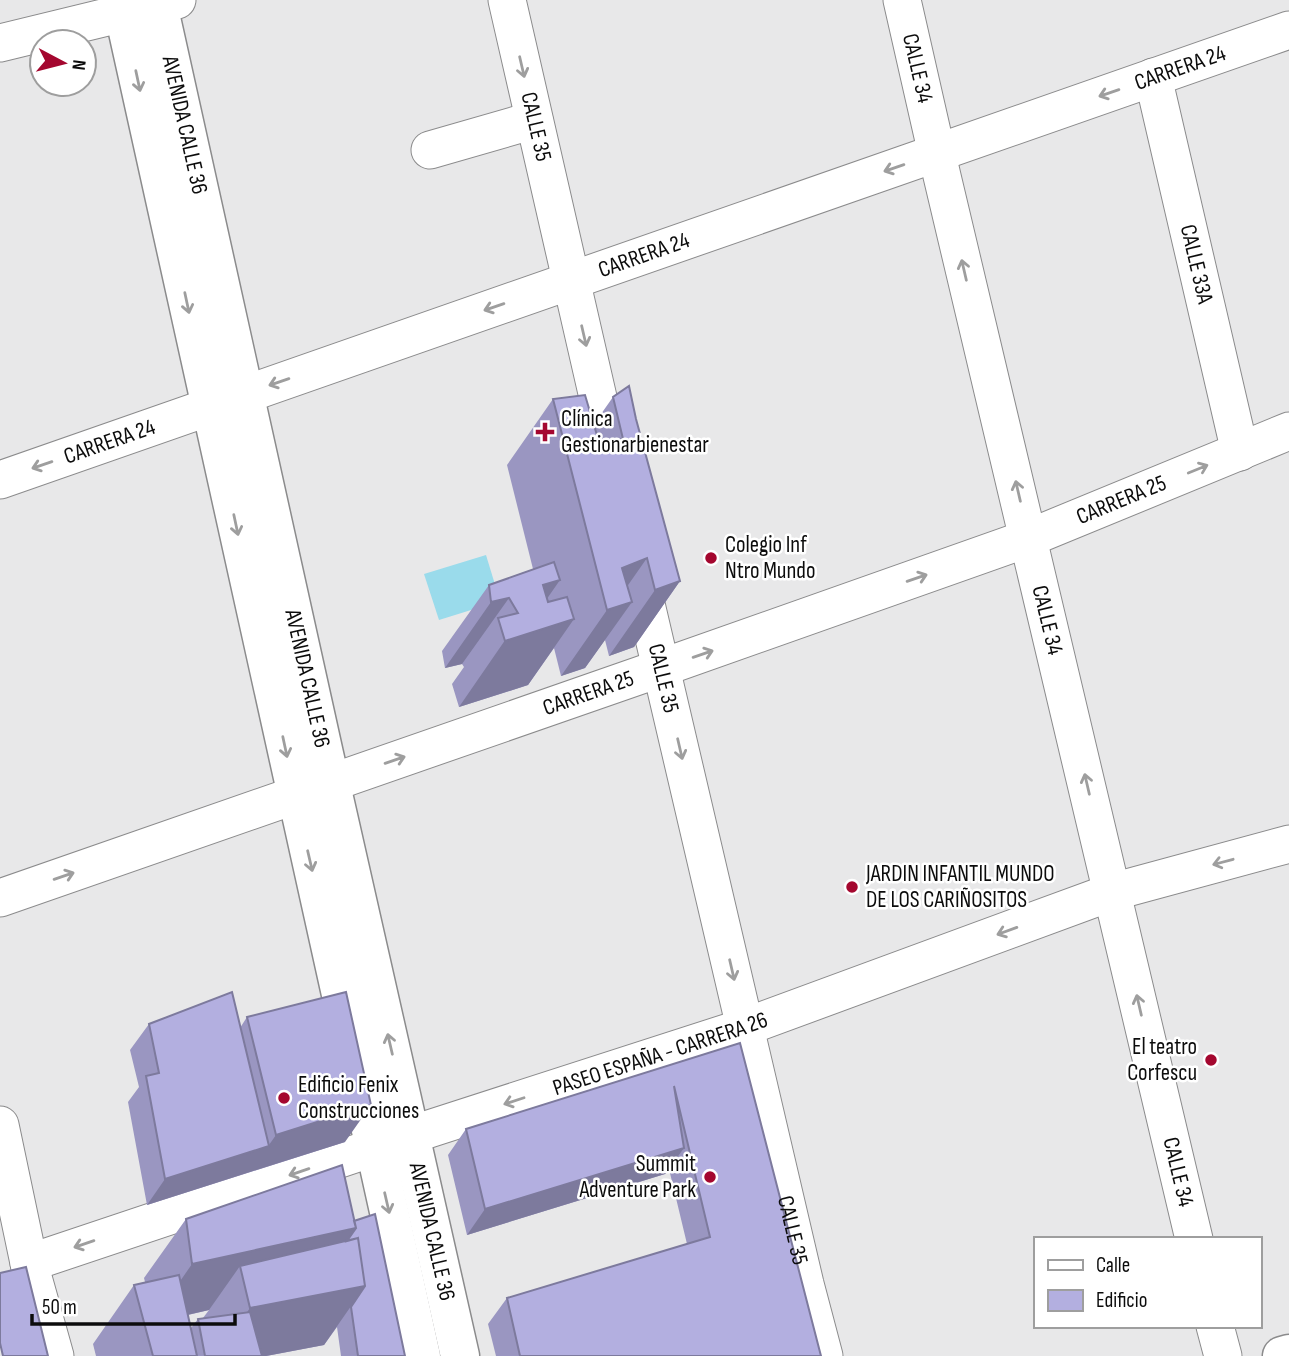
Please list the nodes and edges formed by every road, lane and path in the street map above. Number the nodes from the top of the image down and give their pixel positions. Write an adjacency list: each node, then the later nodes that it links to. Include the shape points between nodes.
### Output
1 (507, 0): 7 (street, CALLE 35, one-way to 7)
2 (902, 0): 9 (street, CALLE 34)
3 (147, 4): 5 (street); 11 (main road, AVENIDA CALLE 36); 12 (main road, AVENIDA CALLE 36, one-way to 12)
4 (1289, 30): 6 (street, CARRERA 24)
5 (0, 43)
6 (1153, 78): 9 (street, CARRERA 24, one-way to 9); 14 (street, CALLE 33A)
7 (534, 120): 8 (street); 10 (street, CALLE 35)
8 (430, 150)
9 (937, 154): 10 (street, CARRERA 24, one-way to 10); 17 (street, CALLE 34, one-way to 9)
10 (571, 281): 11 (street, CARRERA 24, one-way to 11); 16 (street, CALLE 35, one-way to 16)
11 (245, 394): 12 (street, CARRERA 24); 20 (main road, AVENIDA CALLE 36)
12 (209, 406): 15 (street, CARRERA 24, one-way to 15); 21 (main road, AVENIDA CALLE 36, one-way to 21)
13 (1289, 431): 14 (street, CARRERA 25)
14 (1240, 452): 17 (street, CARRERA 25, one-way to 14)
15 (0, 480)
16 (620, 493)
17 (1029, 538): 19 (street, CARRERA 25, one-way to 17); 23 (street, CALLE 34, one-way to 17)
18 (633, 547): 19 (street, CALLE 35)
19 (661, 668): 20 (street, CARRERA 25, one-way to 19); 25 (street, CALLE 35, one-way to 25)
20 (331, 782): 21 (street, CARRERA 25); 27 (main road, AVENIDA CALLE 36, one-way to 20)
21 (295, 795): 24 (street, CARRERA 25, one-way to 21); 28 (main road, AVENIDA CALLE 36, one-way to 28)
22 (1289, 844): 23 (street, PASEO ESPAÑA - CARRERA 26, one-way to 23)
23 (1112, 892): 25 (street, PASEO ESPAÑA - CARRERA 26, one-way to 25); 29 (street, CALLE 34, one-way to 23)
24 (0, 898)
25 (745, 1027): 27 (street, PASEO ESPAÑA - CARRERA 26, one-way to 27); 36 (street, CALLE 35)
26 (0, 1125): 30 (street)
27 (411, 1135): 28 (street, PASEO ESPAÑA - CARRERA 26); 35 (main road, AVENIDA CALLE 36)
28 (374, 1147): 30 (street, PASEO ESPAÑA - CARRERA 26, one-way to 30); 34 (main road, AVENIDA CALLE 36, one-way to 34)
29 (1194, 1237)
30 (29, 1263): 33 (street)
31 (1216, 1328): 37 (street)
32 (1289, 1354): 38 (main road)
33 (55, 1356)
34 (421, 1356)
35 (460, 1356)
36 (824, 1356)
37 (1223, 1356)
38 (1282, 1356)

